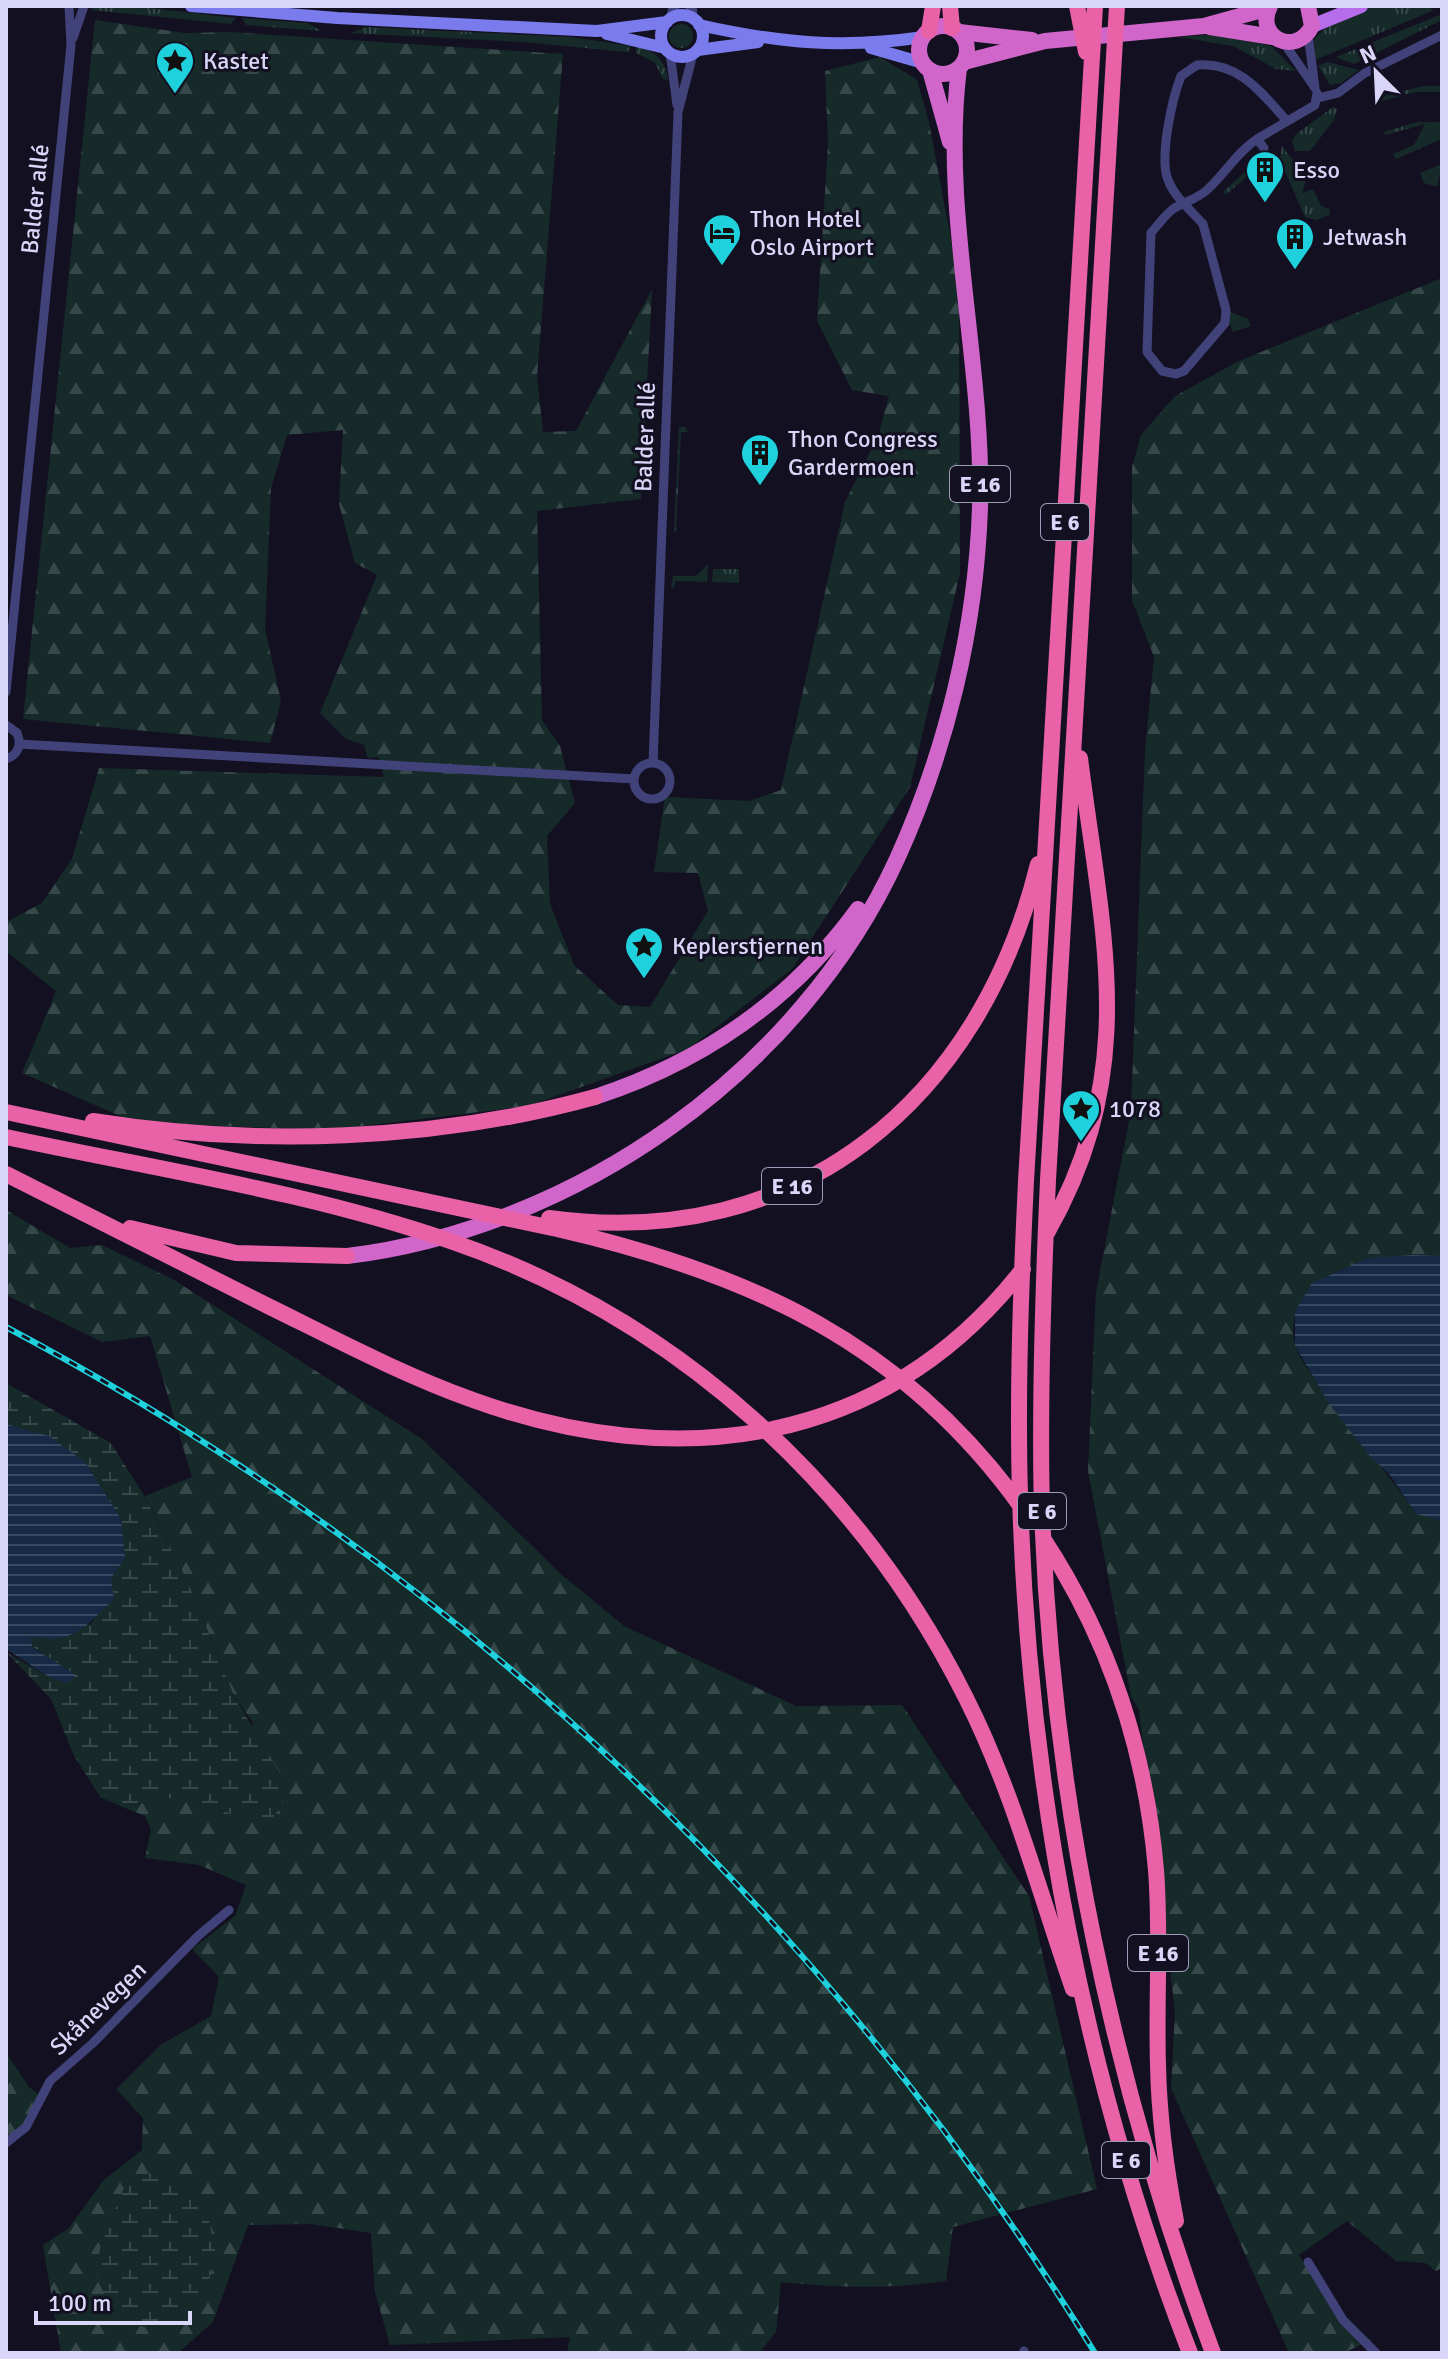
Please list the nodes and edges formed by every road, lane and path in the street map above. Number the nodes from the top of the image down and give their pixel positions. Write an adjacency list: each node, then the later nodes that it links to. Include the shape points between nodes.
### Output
1 (69, 6): 24 (street, Balder allé)
2 (84, 6): 24 (street, Balder allé)
3 (194, 6): 11 (main road)
4 (933, 6): 19 (highway)
5 (950, 6): 16 (highway)
6 (1077, 6): 30 (highway, E 6)
7 (1095, 6): 30 (highway, E 6)
8 (1117, 6): 39 (highway, E 6)
9 (1308, 6): 17 (highway)
10 (1361, 6): 17 (main road)
11 (215, 7): 18 (main road)
12 (1270, 7): 15 (highway); 22 (highway, via 1266,23)
13 (671, 15): 14 (main road); 18 (main road); 26 (main road, via 662,32)
14 (694, 16): 21 (main road); 27 (main road, via 703,35)
15 (1204, 26): 22 (highway); 23 (highway)
16 (955, 30): 19 (highway, via 936,27); 23 (highway); 28 (highway, E 16, via 967,49)
17 (1310, 30): 22 (highway, via 1293,43); 31 (street)
18 (597, 31): 26 (main road)
19 (926, 34): 25 (main road); 29 (highway, E 16, via 919,50)
20 (1442, 35): 31 (street, via 1365,73 1338,93)
21 (769, 40): 25 (main road); 27 (main road)
22 (1278, 40): 31 (street)
23 (1045, 41): 28 (highway)
24 (71, 45): 38 (street, Balder allé)
25 (864, 46): 29 (main road)
26 (668, 50): 27 (main road, via 685,57); 32 (street, Balder allé)
27 (695, 52): 32 (street, Balder allé)
28 (962, 65): 29 (highway, via 945,74); 36 (highway, E 16)
29 (927, 67): 36 (highway, E 16)
30 (1091, 83): 46 (highway, E 6)
31 (1316, 93): 33 (street, via 1315,105)
32 (678, 112): 43 (street, Balder allé)
33 (1286, 120): 34 (street); 37 (street, via 1232,69 1207,64 1186,71 1177,86 1164,162 1167,179)
34 (1257, 139): 35 (street); 37 (street, via 1211,187)
35 (1264, 148)
36 (954, 162): 45 (highway, E 16, via 978,410 979,532 958,678)
37 (1184, 204): 37 (street, via 1151,233 1148,263 1147,352 1162,371 1176,374 1225,323 1226,310 1203,224)
38 (6, 692)
39 (1076, 709): 52 (highway, E 16, via 1109,995 1106,1065 1090,1140 1065,1201 1035,1253 989,1309 932,1359 871,1396 815,1419 752,1435 692,1441 592,1432 475,1400 383,1362); 57 (highway, E 6, via 1043,1285 1041,1453 1048,1604 1062,1751 1096,1949 1140,2130)
40 (6, 725): 41 (street, via 17,733)
41 (19, 744): 42 (street); 44 (street)
42 (6, 759)
43 (653, 763): 44 (street, via 639,769); 44 (street, via 670,779 663,795 640,795)
44 (634, 779)
45 (921, 801): 47 (highway, E 16, via 863,902 787,989 705,1050 595,1097 467,1123 305,1135 139,1127); 52 (highway, E 16, via 896,861 857,929 774,1035 688,1113 560,1193 462,1232 347,1256 236,1253)
46 (1047, 820): 51 (highway, E 16, via 1014,941 979,1017 918,1097 860,1146 767,1196 679,1218 611,1223); 54 (highway, E 6, via 1022,1273 1020,1496 1030,1659 1046,1792)
47 (6, 1103)
48 (6, 1112): 51 (highway, E 16)
49 (6, 1137): 54 (highway, via 308,1201 455,1242 607,1312 746,1411 848,1516 951,1669 1005,1785)
50 (6, 1174): 52 (highway, E 16)
51 (468, 1210): 57 (highway, E 16, via 674,1258 770,1297 888,1371 975,1449 1038,1530 1088,1616 1124,1707 1150,1818 1158,1904 1162,2136)
52 (97, 1220)
53 (229, 1910): 55 (street, Skånevegen, via 50,2081 26,2127)
54 (1102, 2073): 58 (highway, E 6, via 1143,2218)
55 (6, 2143)
56 (1308, 2262): 60 (street, via 1343,2320)
57 (1193, 2297): 59 (highway, E 6)
58 (1190, 2353)
59 (1213, 2353)
60 (1376, 2353)

